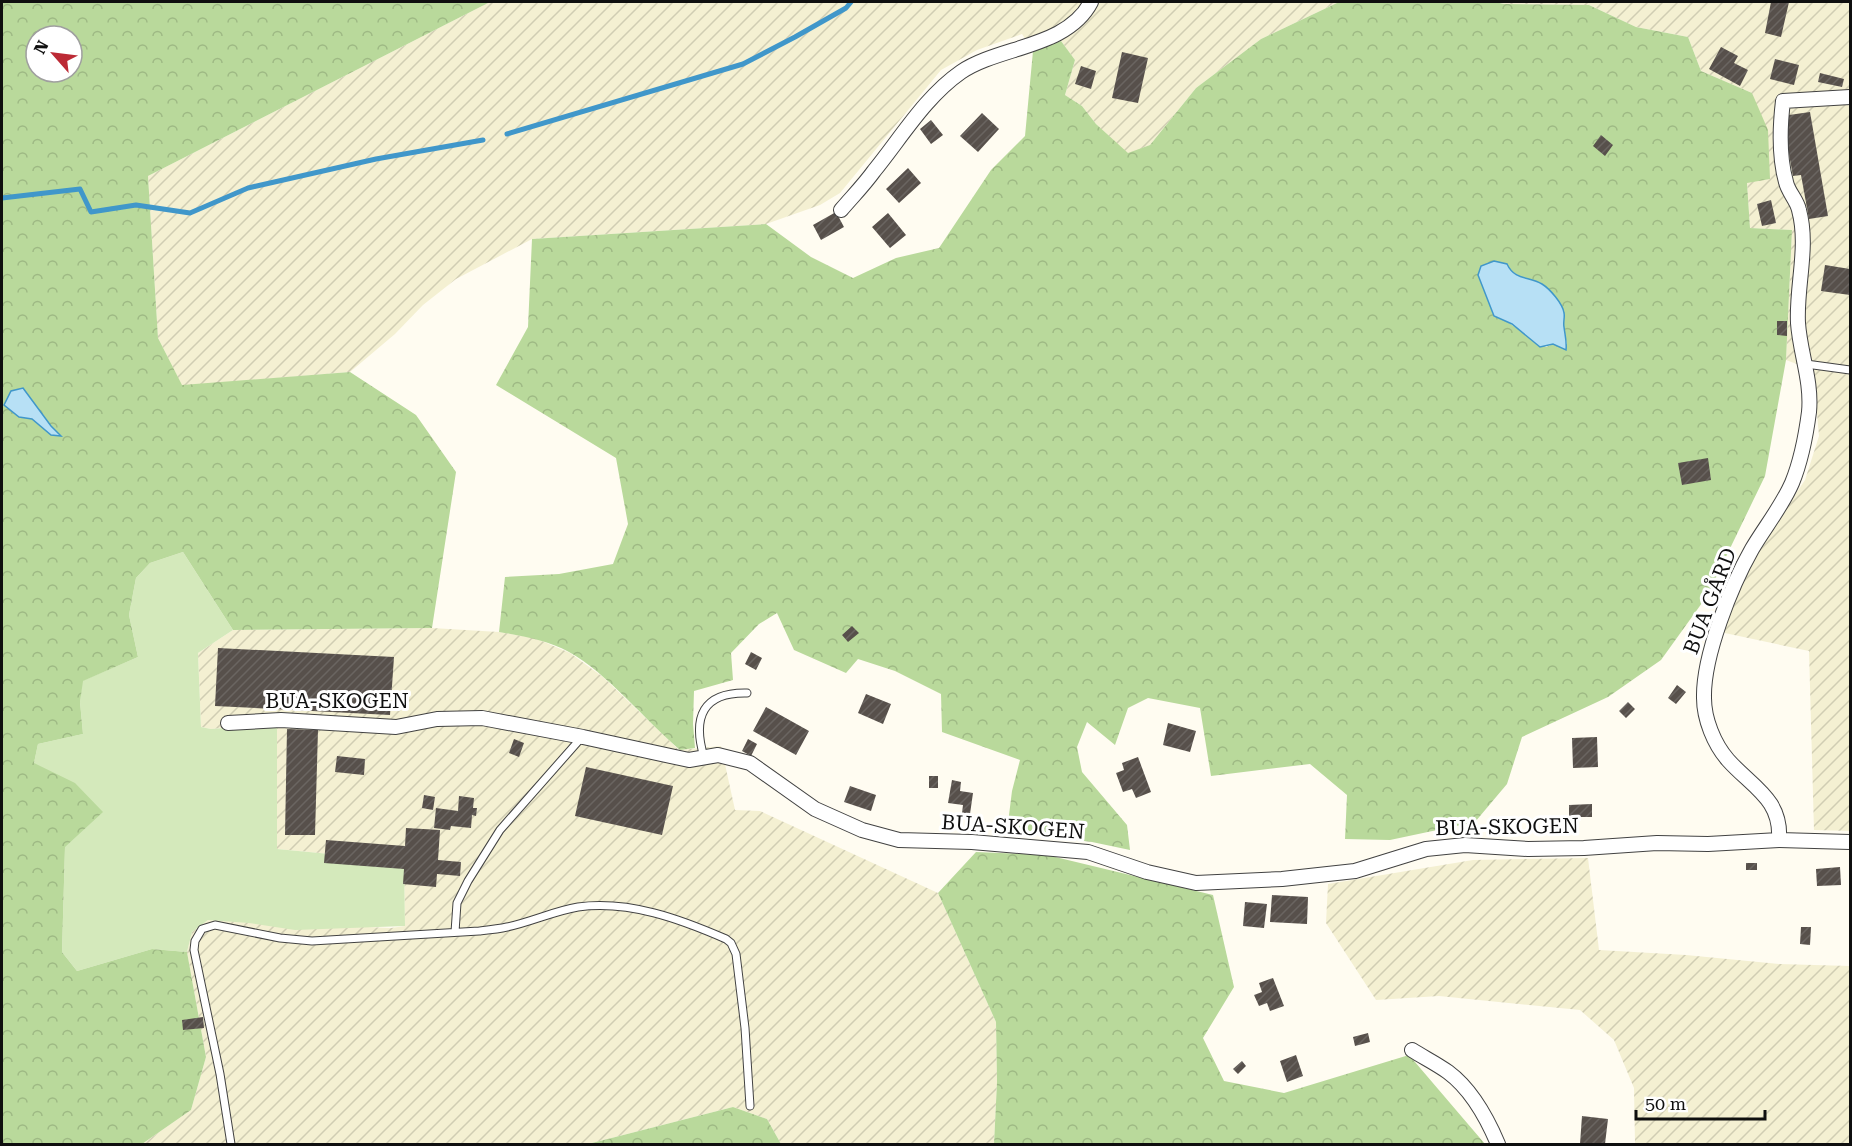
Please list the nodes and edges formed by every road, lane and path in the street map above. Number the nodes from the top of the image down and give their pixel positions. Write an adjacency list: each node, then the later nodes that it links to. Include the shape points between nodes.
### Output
1 (1090, 2): 3 (street, via 1067,27 962,71 936,93)
2 (1851, 97): 4 (street, BUA GÅRD, via 1783,101 1780,128 1786,183 1799,209 1803,240 1798,319 1799,347)
3 (842, 210)
4 (1806, 364): 5 (lane); 10 (street, BUA GÅRD, via 1809,412 1795,474 1735,583 1703,682 1704,706 1712,735 1727,759 1770,801 1780,825)
5 (1851, 370)
6 (747, 693): 9 (lane, via 731,693 708,704 699,725)
7 (228, 723): 8 (street, BUA-SKOGEN, via 281,720 396,726 437,719 482,718)
8 (583, 736): 9 (street, BUA-SKOGEN, via 689,760); 12 (lane, via 500,830 457,903)
9 (705, 757): 10 (street, BUA-SKOGEN, via 718,755 750,763 815,809 862,830 899,840 1088,852 1146,872 1196,883 1355,871 1426,849 1465,844 1528,849)
10 (1779, 840): 11 (street, BUA-SKOGEN)
11 (1851, 842)
12 (455, 932): 14 (lane, via 506,927 597,905 660,915 726,939 736,954); 15 (lane, via 312,941 215,925 202,929 194,950)
13 (1412, 1050): 16 (street, via 1448,1072 1465,1089 1489,1122)
14 (750, 1106)
15 (231, 1144)
16 (1498, 1144)

